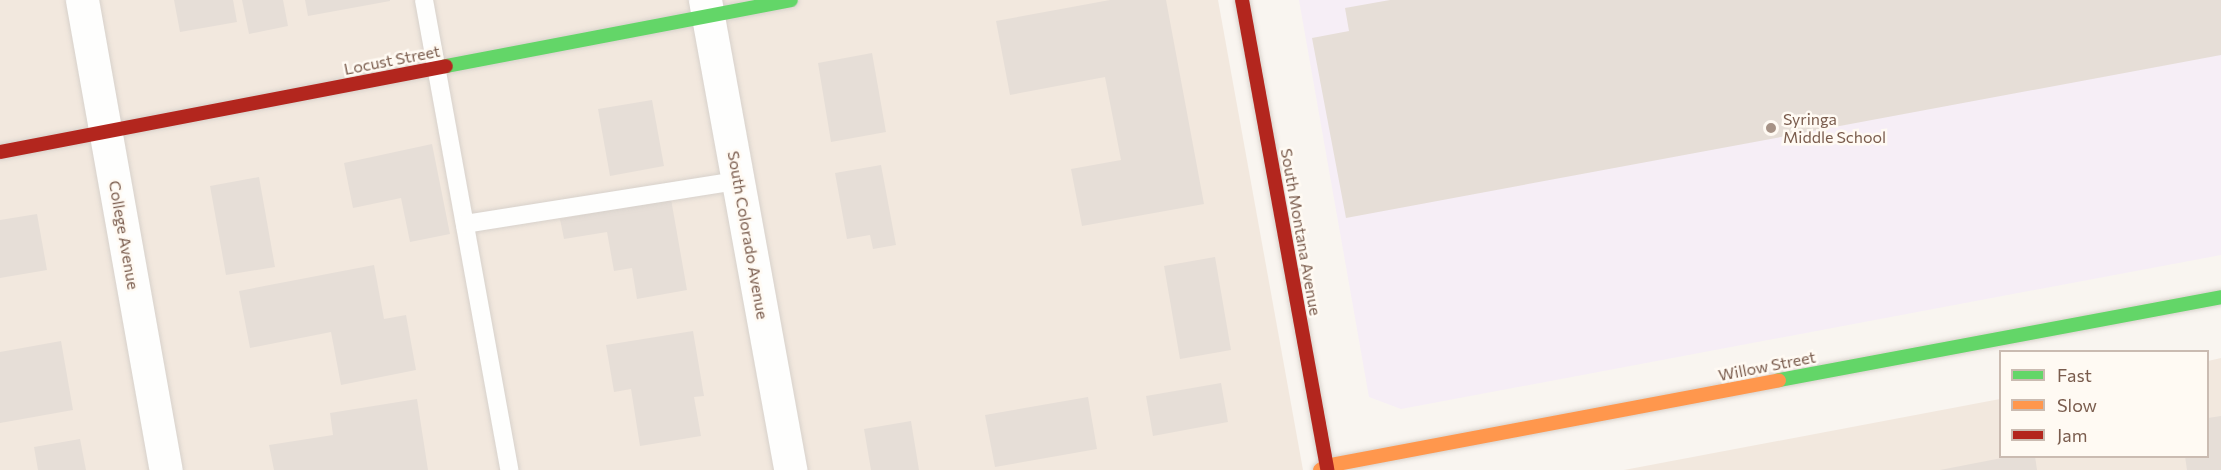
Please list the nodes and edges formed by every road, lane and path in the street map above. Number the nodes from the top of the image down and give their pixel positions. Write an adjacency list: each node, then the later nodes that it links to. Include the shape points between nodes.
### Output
1 (82, 0): 7 (street, College Avenue)
2 (424, 0): 6 (lane)
3 (791, 0): 5 (street, Locust Street)
4 (1242, 0): 12 (street, South Montana Avenue)
5 (707, 8): 6 (street, Locust Street); 9 (street, South Colorado Avenue)
6 (436, 68): 7 (street, Locust Street); 10 (lane)
7 (106, 132): 8 (street, Locust Street); 13 (street, College Avenue)
8 (0, 152)
9 (738, 181): 10 (lane); 15 (street, South Colorado Avenue)
10 (465, 224): 14 (lane)
11 (2221, 297): 12 (street, Willow Street)
12 (1324, 469)
13 (166, 470)
14 (509, 470)
15 (790, 470)

